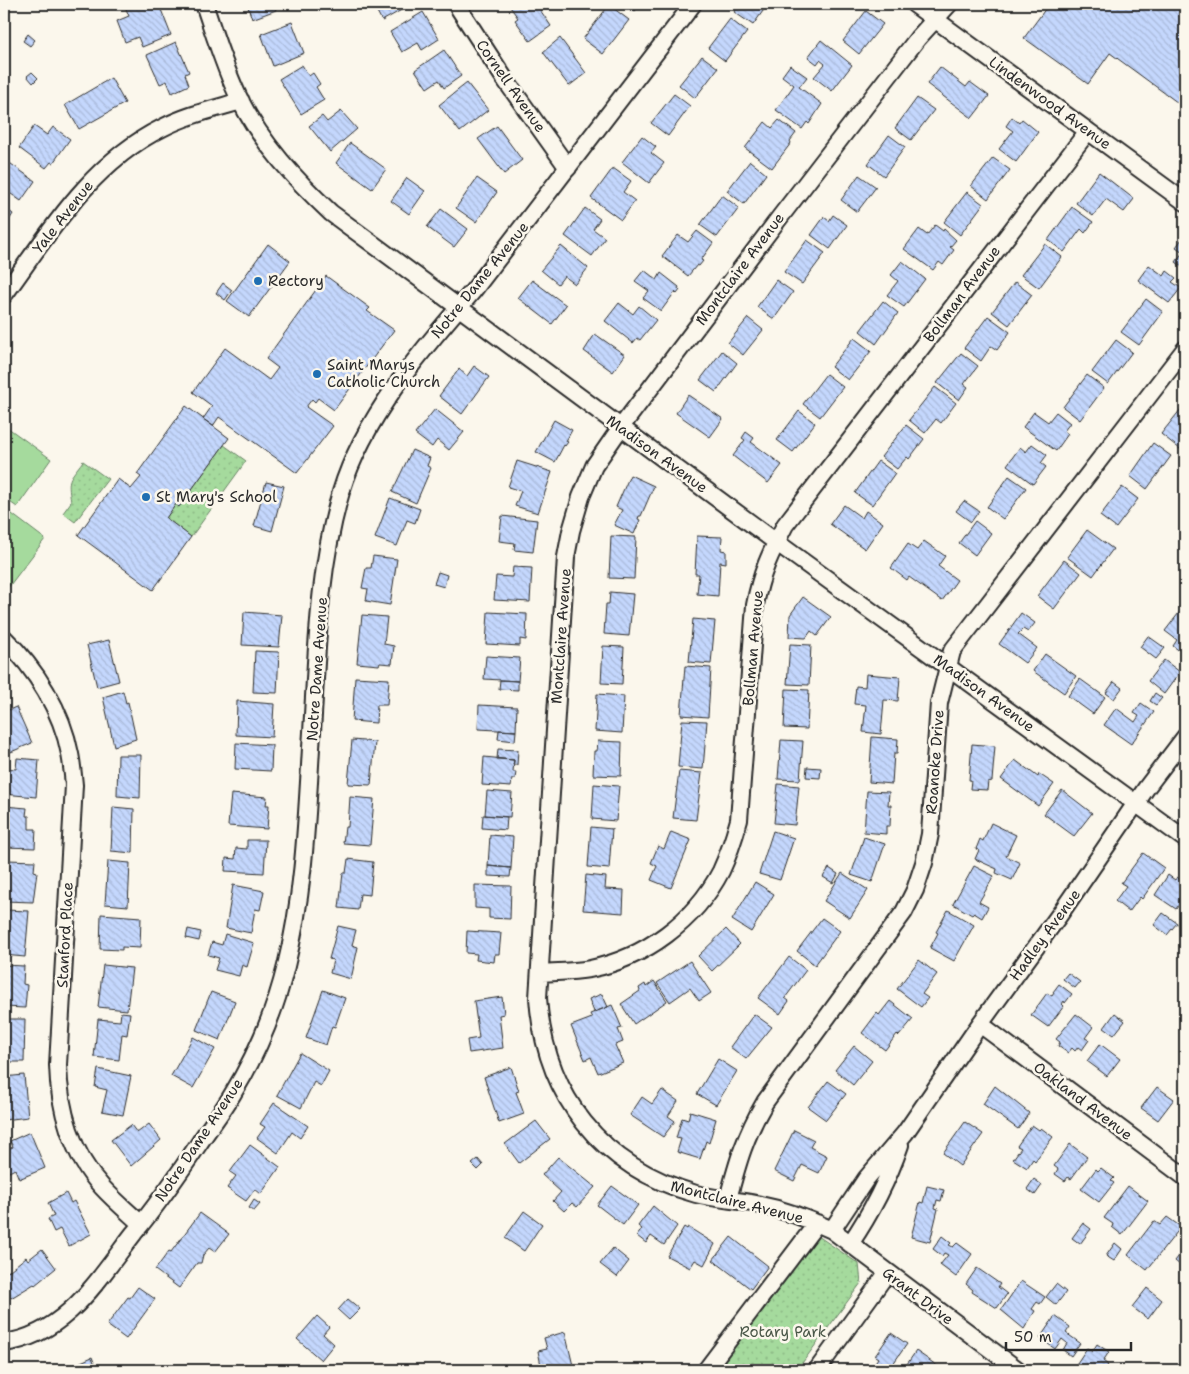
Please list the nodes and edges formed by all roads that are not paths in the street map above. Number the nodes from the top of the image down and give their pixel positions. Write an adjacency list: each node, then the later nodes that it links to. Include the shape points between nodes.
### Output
1 (204, 4): 7 (street, Madison Avenue, via 228,74)
2 (693, 4): 9 (street, Notre Dame Avenue)
3 (914, 4): 6 (street, Lindenwood Avenue)
4 (949, 4): 6 (street, Montclaire Avenue)
5 (457, 5): 9 (street, Cornell Avenue)
6 (935, 19): 8 (street, Lindenwood Avenue); 14 (street, Montclaire Avenue)
7 (241, 101): 11 (street, Yale Avenue, via 161,128 109,164 78,194); 12 (street, Madison Avenue, via 257,129 304,188 331,213)
8 (1088, 131): 10 (street, Lindenwood Avenue); 15 (street, Bollman Avenue, via 785,525)
9 (568, 168): 12 (street, Notre Dame Avenue)
10 (1185, 202)
11 (4, 294)
12 (459, 307): 14 (street, Madison Avenue); 26 (street, Notre Dame Avenue, via 410,367 354,454 330,532 320,615 301,880 295,925 271,1012 254,1054 232,1094)
13 (1185, 349): 17 (street, Roanoke Drive, via 957,644)
14 (621, 427): 15 (street, Madison Avenue); 21 (street, Montclaire Avenue, via 594,466 581,497 566,557)
15 (776, 542): 17 (street, Madison Avenue); 21 (street, Bollman Avenue, via 759,582 755,605 740,820 720,872 692,911 645,949 618,962 589,969)
16 (4, 638): 26 (street, Stanford Place, via 33,671 62,724 74,785 58,1065 63,1112 83,1161 101,1186)
17 (948, 667): 19 (street, Madison Avenue); 25 (street, Roanoke Drive, via 939,703 930,834 915,890 904,912 765,1102 750,1127)
18 (1185, 737): 19 (street, Hadley Avenue)
19 (1137, 804): 20 (street, Madison Avenue); 22 (street, Hadley Avenue)
20 (1185, 840)
21 (540, 973): 25 (street, Montclaire Avenue, via 540,1015 553,1071 565,1095 597,1138 644,1174 699,1194)
22 (980, 1024): 23 (street, Hadley Avenue); 24 (street, Oakland Avenue)
23 (905, 1133): 27 (street, Hadley Avenue); 28 (street, Hadley Avenue, via 888,1177)
24 (1185, 1177)
25 (728, 1198): 27 (street, Montclaire Avenue, via 759,1204)
26 (141, 1224): 30 (street, Notre Dame Avenue, via 83,1299 63,1317 29,1336)
27 (824, 1226): 28 (street, Grant Drive); 31 (street, Hadley Avenue)
28 (850, 1244): 29 (street, Grant Drive)
29 (887, 1273): 32 (street); 33 (street, Grant Drive)
30 (4, 1342)
31 (706, 1370)
32 (817, 1370)
33 (1018, 1370)

